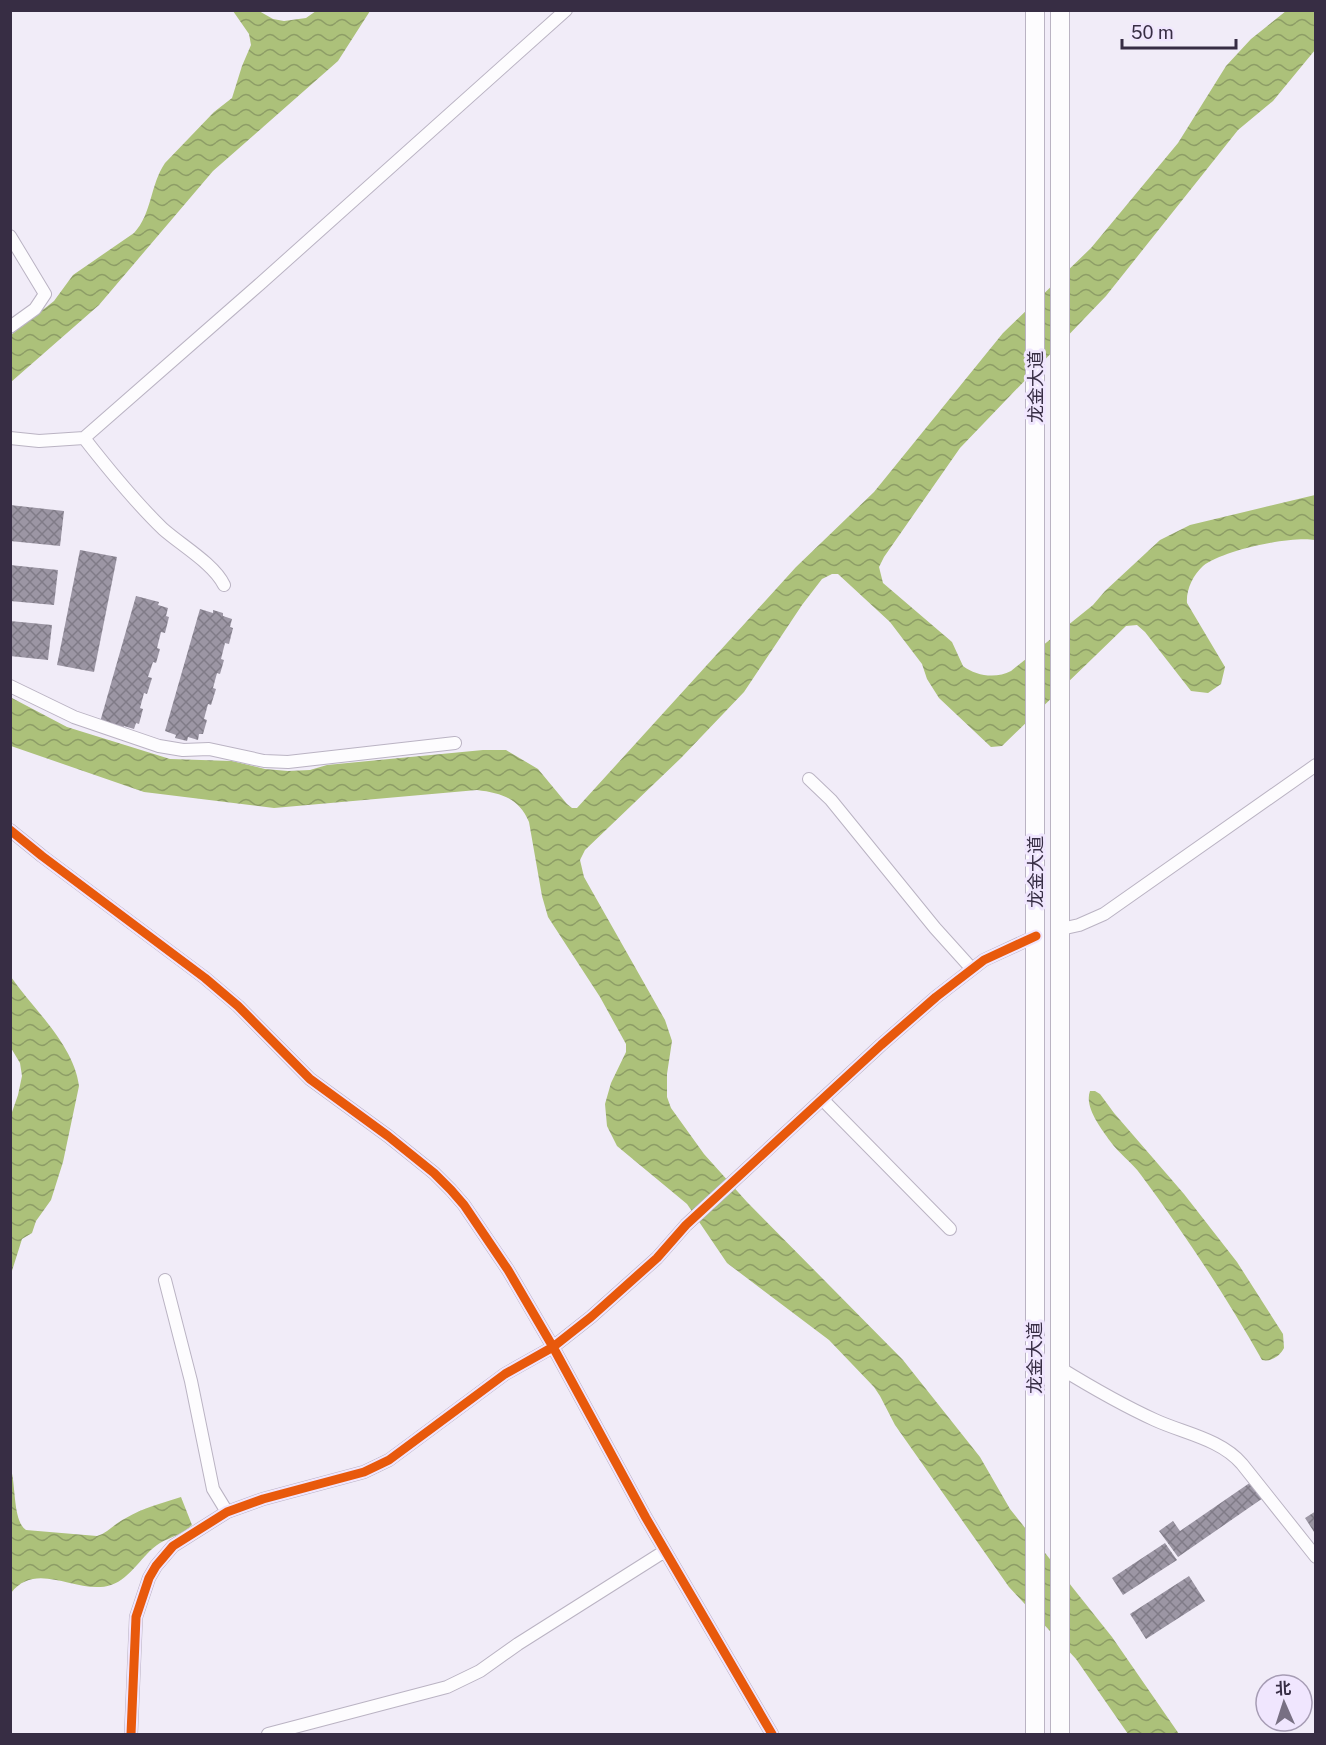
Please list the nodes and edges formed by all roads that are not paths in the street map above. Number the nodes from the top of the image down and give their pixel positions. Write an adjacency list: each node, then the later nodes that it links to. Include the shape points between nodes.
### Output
1 (566, 10): 7 (street)
2 (1035, 10): 15 (main road, 龙金大道)
3 (1060, 10): 14 (main road, 龙金大道)
4 (10, 236): 5 (street, via 45,294 34,309)
5 (10, 327)
6 (10, 438): 7 (street)
7 (84, 438): 8 (street, via 125,490 216,573)
8 (224, 585)
9 (10, 686): 10 (street, via 74,717 159,746 209,749 264,761 288,762)
10 (454, 743)
11 (1316, 765): 14 (street, via 1104,914)
12 (809, 779): 16 (street, via 831,800)
13 (10, 830): 20 (street, via 205,978 310,1079 434,1173 464,1205)
14 (1061, 929): 21 (main road, 龙金大道)
15 (1036, 936): 16 (street); 28 (main road, 龙金大道)
16 (972, 969): 17 (street)
17 (822, 1099): 18 (street); 20 (street, via 686,1225 635,1279)
18 (950, 1228)
19 (165, 1280): 22 (street, via 213,1489)
20 (553, 1347): 22 (street, via 505,1374 383,1464); 23 (street)
21 (1060, 1368): 24 (street, via 1135,1411 1231,1453); 29 (main road, 龙金大道)
22 (227, 1512): 25 (street, via 173,1546 149,1578 134,1631)
23 (665, 1551): 26 (street, via 480,1671 447,1687); 27 (street)
24 (1316, 1557)
25 (131, 1734)
26 (268, 1734)
27 (772, 1734)
28 (1035, 1734)
29 (1060, 1734)

